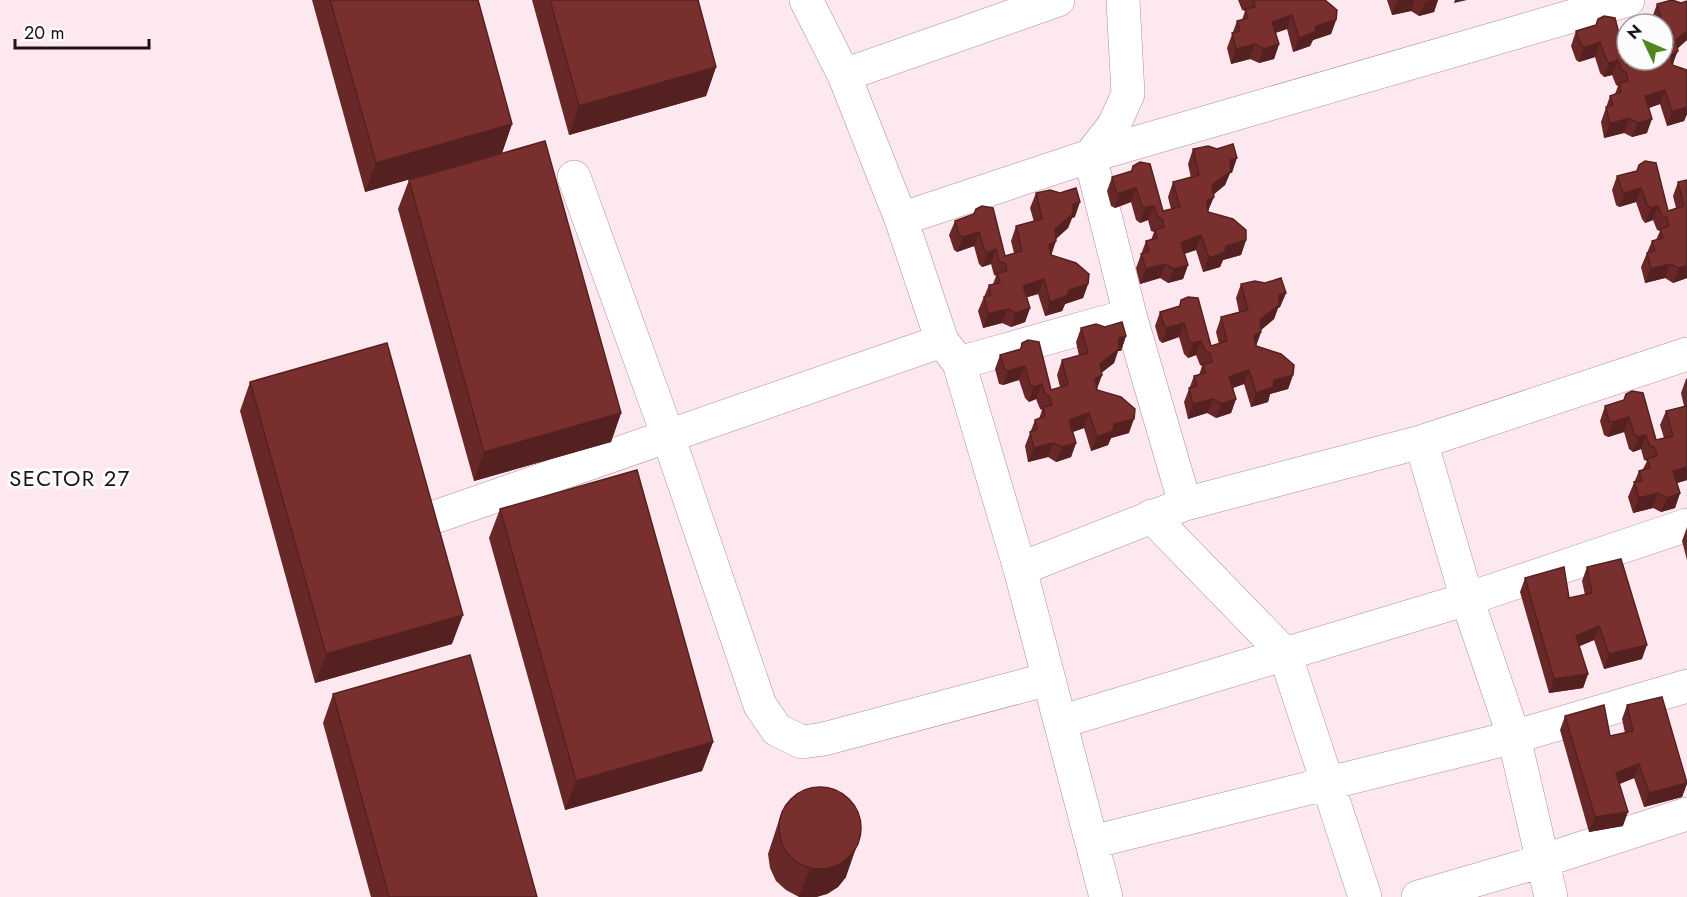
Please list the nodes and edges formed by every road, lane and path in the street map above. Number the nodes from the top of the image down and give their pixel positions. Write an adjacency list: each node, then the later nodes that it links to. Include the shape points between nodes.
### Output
1 (806, 0): 5 (street)
2 (1058, 0): 5 (street)
3 (1123, 0): 6 (street, via 1128,94 1114,125)
4 (1628, 0): 6 (street)
5 (844, 75): 8 (street)
6 (1090, 156): 8 (street); 9 (street)
7 (574, 177): 12 (street)
8 (901, 219): 10 (street)
9 (1130, 315): 10 (street); 14 (street)
10 (951, 352): 12 (street); 18 (street)
11 (1687, 354): 13 (street)
12 (668, 436): 16 (street); 21 (street, via 760,705 777,730 802,742 824,739)
13 (1421, 442): 14 (street); 19 (street)
14 (1185, 504): 15 (street)
15 (1151, 516): 18 (street); 20 (street)
16 (435, 517)
17 (1687, 525): 19 (street)
18 (1020, 569): 21 (street)
19 (1467, 599): 20 (street); 24 (street)
20 (1285, 654): 23 (street); 25 (street)
21 (1048, 679): 23 (street)
22 (1687, 686): 24 (street)
23 (1060, 722): 27 (street)
24 (1514, 736): 25 (street); 28 (street)
25 (1326, 783): 27 (street); 30 (street)
26 (1687, 814): 28 (street)
27 (1092, 842): 29 (street)
28 (1542, 861): 31 (street); 32 (street)
29 (1106, 897)
30 (1365, 897)
31 (1418, 897)
32 (1551, 897)

